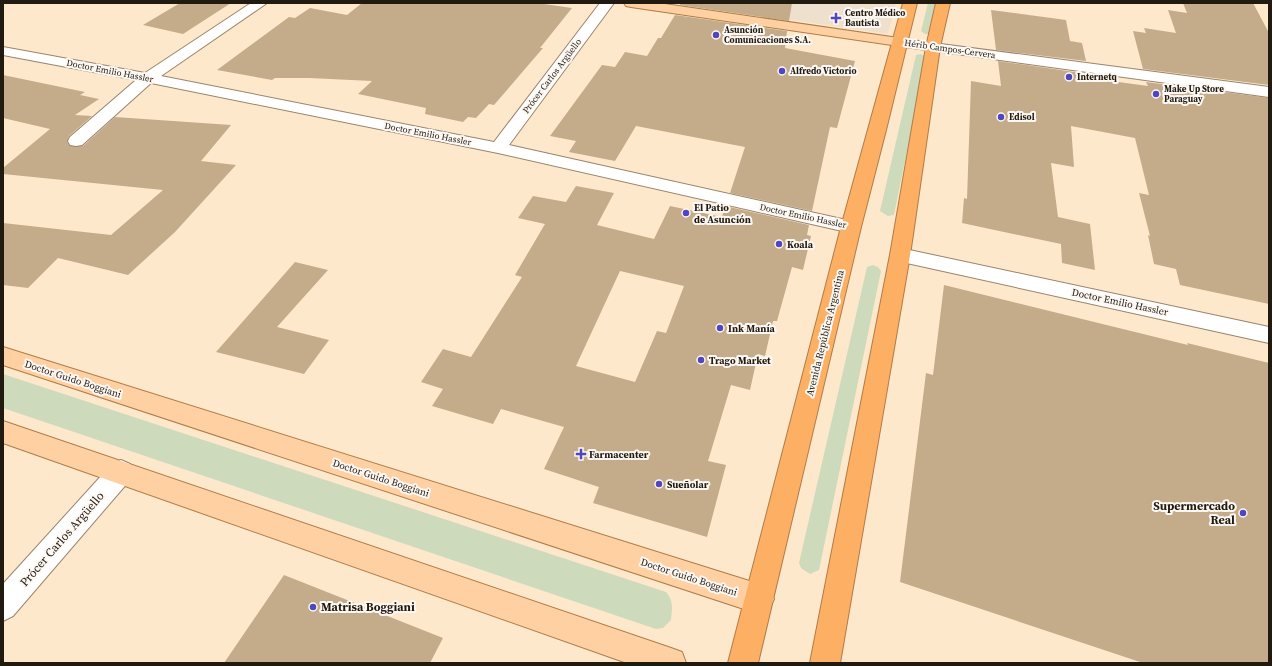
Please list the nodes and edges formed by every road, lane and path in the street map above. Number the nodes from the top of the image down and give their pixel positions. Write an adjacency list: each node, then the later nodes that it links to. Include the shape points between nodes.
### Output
1 (260, 3): 9 (street)
2 (607, 3): 12 (street, Prócer Carlos Argüello)
3 (631, 3): 6 (main road, Hérib Campos-Cervera)
4 (910, 3): 6 (highway, Avenida República Argentina)
5 (943, 3): 7 (highway)
6 (899, 42): 7 (main road, Hérib Campos-Cervera); 13 (highway, Avenida República Argentina)
7 (933, 46): 10 (street, Hérib Campos-Cervera); 14 (highway)
8 (3, 51): 9 (street, Doctor Emilio Hassler)
9 (148, 78): 11 (street); 12 (street, Doctor Emilio Hassler)
10 (1269, 92)
11 (76, 141)
12 (498, 148): 13 (street, Doctor Emilio Hassler)
13 (851, 226): 19 (highway, Avenida República Argentina)
14 (900, 255): 15 (street, Doctor Emilio Hassler); 21 (highway)
15 (1269, 335)
16 (3, 356): 19 (main road, Doctor Guido Boggiani)
17 (3, 432): 18 (main road)
18 (121, 472): 20 (street, Prócer Carlos Argüello); 22 (main road)
19 (759, 599): 23 (highway, Avenida República Argentina)
20 (3, 606)
21 (826, 662)
22 (671, 663)
23 (743, 663)

